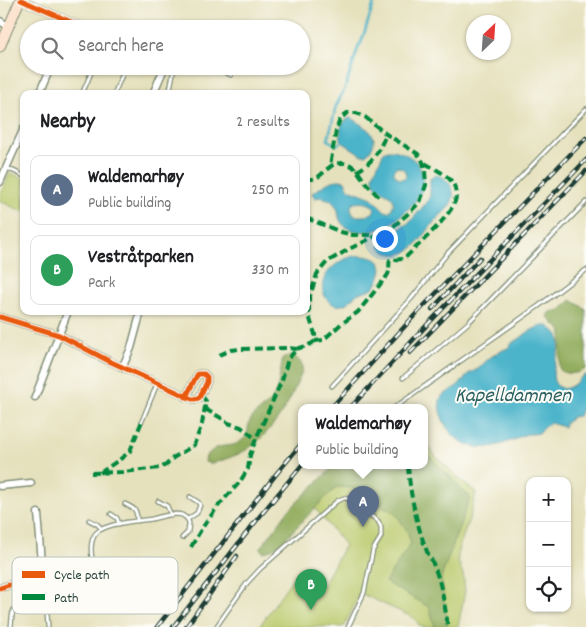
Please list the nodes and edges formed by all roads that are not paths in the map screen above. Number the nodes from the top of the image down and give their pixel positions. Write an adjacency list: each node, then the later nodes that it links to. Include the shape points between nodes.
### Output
1 (20, 0): 2 (street); 4 (main road)
2 (59, 20)
3 (0, 21): 4 (street)
4 (9, 27): 5 (main road)
5 (0, 47)
6 (47, 75): 11 (street)
7 (90, 75): 12 (lane)
8 (122, 75): 13 (lane)
9 (161, 75): 14 (street)
10 (174, 75): 15 (lane)
11 (41, 90)
12 (84, 90)
13 (116, 90)
14 (155, 90)
15 (170, 90)
16 (586, 109): 30 (lane, via 446,255)
17 (20, 137): 18 (street)
18 (6, 168): 19 (lane); 20 (street)
19 (20, 174)
20 (0, 182)
21 (586, 202): 28 (lane, via 468,323)
22 (586, 270): 33 (lane)
23 (66, 315): 26 (street)
24 (140, 315): 27 (street)
25 (0, 317): 26 (street)
26 (59, 335): 27 (street); 31 (street)
27 (122, 368): 29 (street)
28 (403, 378)
29 (156, 384): 32 (street); 34 (lane)
30 (332, 386)
31 (35, 397)
32 (186, 397)
33 (400, 404)
34 (142, 422)
35 (31, 483): 36 (street)
36 (0, 486)
37 (190, 497): 43 (lane, via 200,505 197,513)
38 (158, 501): 42 (lane, via 167,506)
39 (126, 504): 45 (lane, via 136,512)
40 (38, 513): 49 (street)
41 (111, 514): 46 (lane)
42 (170, 515): 43 (lane, via 180,514); 45 (lane)
43 (188, 519): 48 (lane, via 188,532)
44 (89, 520): 47 (lane)
45 (137, 521): 46 (lane)
46 (119, 524): 47 (lane)
47 (102, 529): 50 (lane, via 93,536)
48 (182, 538)
49 (41, 557)
50 (92, 557)
51 (12, 584): 52 (street)
52 (0, 588)
53 (13, 614): 55 (lane)
54 (47, 614): 56 (lane)
55 (11, 627)
56 (48, 627)
57 (216, 627): 58 (lane, via 247,583 344,498 378,521 381,528 364,593)
58 (348, 627)

